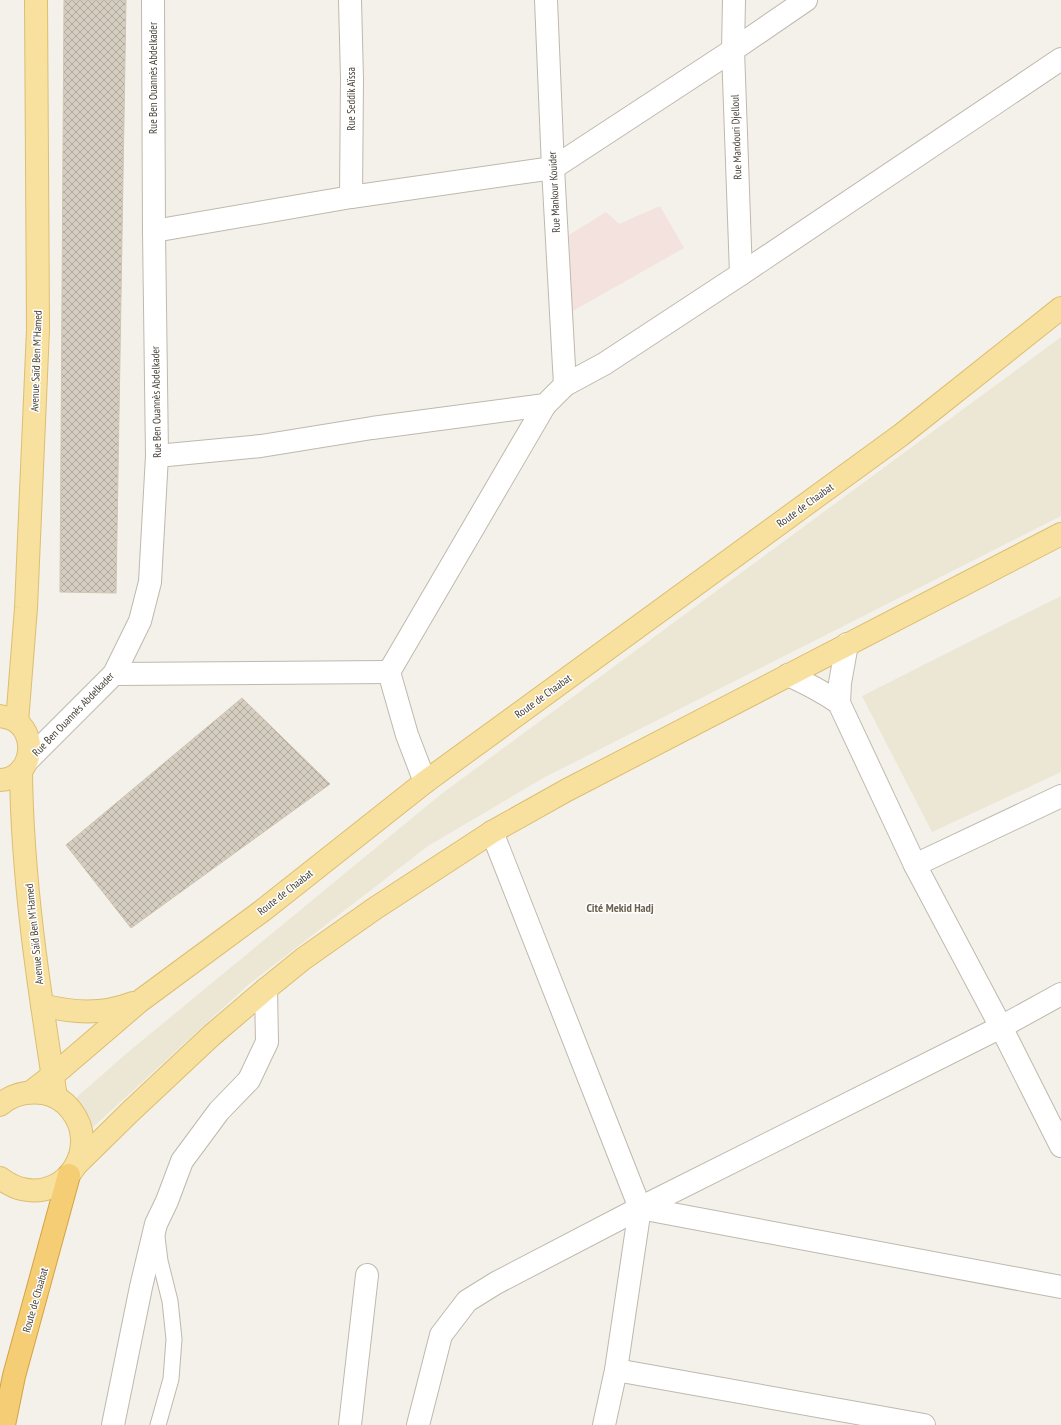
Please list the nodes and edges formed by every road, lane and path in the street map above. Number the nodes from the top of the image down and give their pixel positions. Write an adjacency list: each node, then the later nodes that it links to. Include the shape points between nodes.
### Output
1 (36, 0): 23 (main road, Avenue Saïd Ben M'Hamed, via 38,329 26,608)
2 (153, 0): 11 (street, Rue Ben Ouannès Abdelkader)
3 (350, 0): 10 (street, Rue Seddik Aïssa)
4 (546, 0): 9 (street, Rue Mankour Kouider)
5 (734, 0): 7 (street, Rue Mandouri Djelloul)
6 (806, 0): 7 (street)
7 (733, 50): 9 (street); 12 (street, Rue Mandouri Djelloul)
8 (1061, 60): 12 (street)
9 (553, 168): 10 (street); 14 (street, Rue Mankour Kouider)
10 (351, 197): 11 (street)
11 (154, 231): 16 (street, Rue Ben Ouannès Abdelkader)
12 (741, 274): 14 (street, via 604,364)
13 (1061, 308): 26 (main road, Route de Chaabat, via 901,435)
14 (565, 385): 15 (street)
15 (544, 405): 16 (street, via 261,446); 19 (street)
16 (157, 456): 20 (street, Rue Ben Ouannès Abdelkader, via 150,582 140,621)
17 (1061, 534): 18 (main road)
18 (847, 644): 21 (main road); 22 (street)
19 (389, 672): 20 (street); 26 (street, via 407,735)
20 (114, 674): 24 (street, Rue Ben Ouannès Abdelkader)
21 (788, 675): 22 (street); 28 (main road)
22 (839, 703): 29 (street)
23 (8, 719): 24 (main road, Avenue Saïd Ben M'Hamed, via 25,730 29,740 30,751)
24 (24, 766): 25 (main road, via 13,777); 33 (main road, Avenue Saïd Ben M'Hamed, via 23,832)
25 (0, 780)
26 (425, 782): 32 (main road, Route de Chaabat, via 262,911)
27 (1061, 796): 29 (street)
28 (492, 832): 30 (main road, via 374,909 303,959); 42 (street)
29 (915, 865): 34 (street)
30 (266, 989): 40 (main road, via 212,1035); 43 (street, via 267,1042 249,1080 219,1111 182,1161)
31 (1061, 994): 34 (street)
32 (140, 1001): 33 (main road, via 101,1012 62,1010); 35 (main road, Route de Chaabat)
33 (42, 1005): 35 (main road, Avenue Saïd Ben M'Hamed)
34 (1001, 1027): 39 (street); 42 (street)
35 (53, 1075): 36 (main road, Route de Chaabat); 37 (main road, Avenue Saïd Ben M'Hamed)
36 (31, 1092): 37 (main road, via 44,1093); 38 (main road, via 18,1094)
37 (56, 1098): 40 (main road, via 67,1105 81,1127 81,1152)
38 (0, 1105)
39 (1061, 1146)
40 (73, 1170): 41 (main road, via 54,1186 35,1190 22,1190); 47 (highway, Route de Chaabat, via 14,1376)
41 (0, 1178)
42 (640, 1208): 45 (street); 46 (street); 51 (street, via 496,1283 467,1301 441,1335)
43 (156, 1224): 48 (street); 49 (lane, via 160,1261 170,1301 174,1340 171,1379)
44 (367, 1275): 50 (street)
45 (1061, 1286)
46 (616, 1370): 52 (street); 53 (street)
47 (4, 1425)
48 (113, 1425)
49 (158, 1425)
50 (350, 1425)
51 (418, 1425)
52 (604, 1425)
53 (924, 1425)

